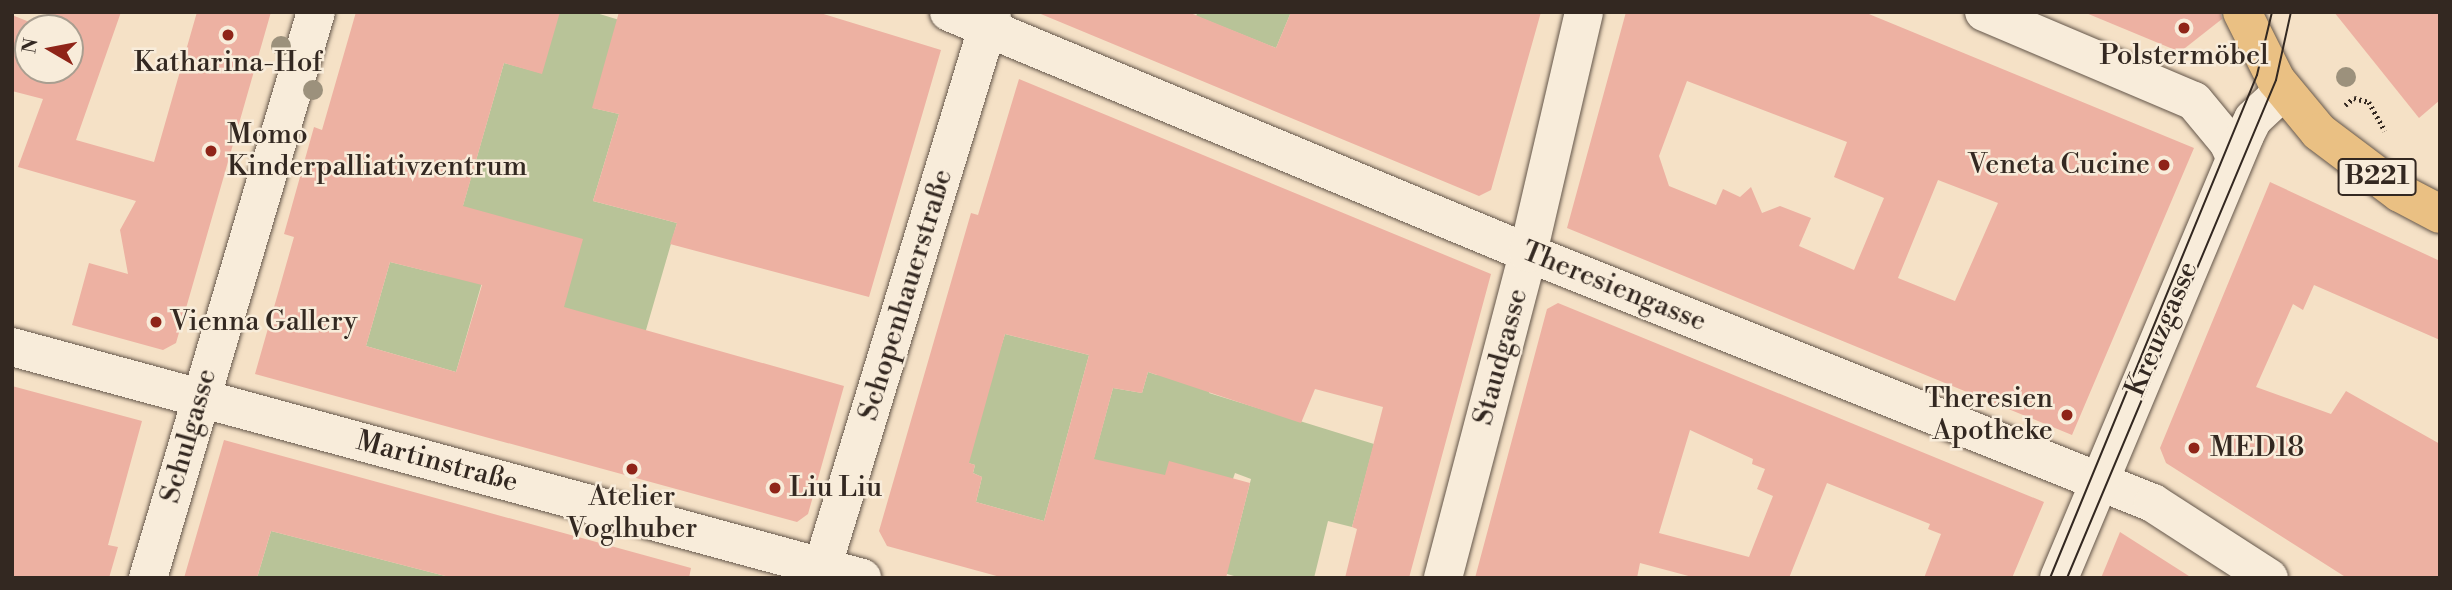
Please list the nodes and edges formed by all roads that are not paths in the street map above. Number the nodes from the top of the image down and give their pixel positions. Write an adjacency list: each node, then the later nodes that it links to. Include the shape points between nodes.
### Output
1 (316, 12): 12 (street, Schulgasse)
2 (949, 12): 6 (street, Theresiengasse)
3 (1584, 12): 10 (street, Staudgasse)
4 (1984, 12): 8 (street, via 2193,101 2228,142)
5 (2242, 12): 7 (main road, B221)
6 (989, 21): 10 (street, Theresiengasse); 14 (street, Schopenhauerstraße)
7 (2283, 90): 8 (street, Kreuzgasse, via 2253,118); 9 (main road, B221, via 2334,147)
8 (2235, 158): 13 (street, Kreuzgasse)
9 (2440, 214)
10 (1528, 253): 13 (street, Theresiengasse); 17 (street, Staudgasse)
11 (12, 347): 12 (street, Martinstraße)
12 (200, 398): 14 (street, Martinstraße); 15 (street, Schulgasse)
13 (2099, 481): 18 (street, Kreuzgasse); 19 (street, Theresiengasse, via 2153,503)
14 (822, 573): 16 (street, Martinstraße)
15 (148, 578)
16 (862, 578)
17 (1443, 578)
18 (2059, 578)
19 (2269, 578)

